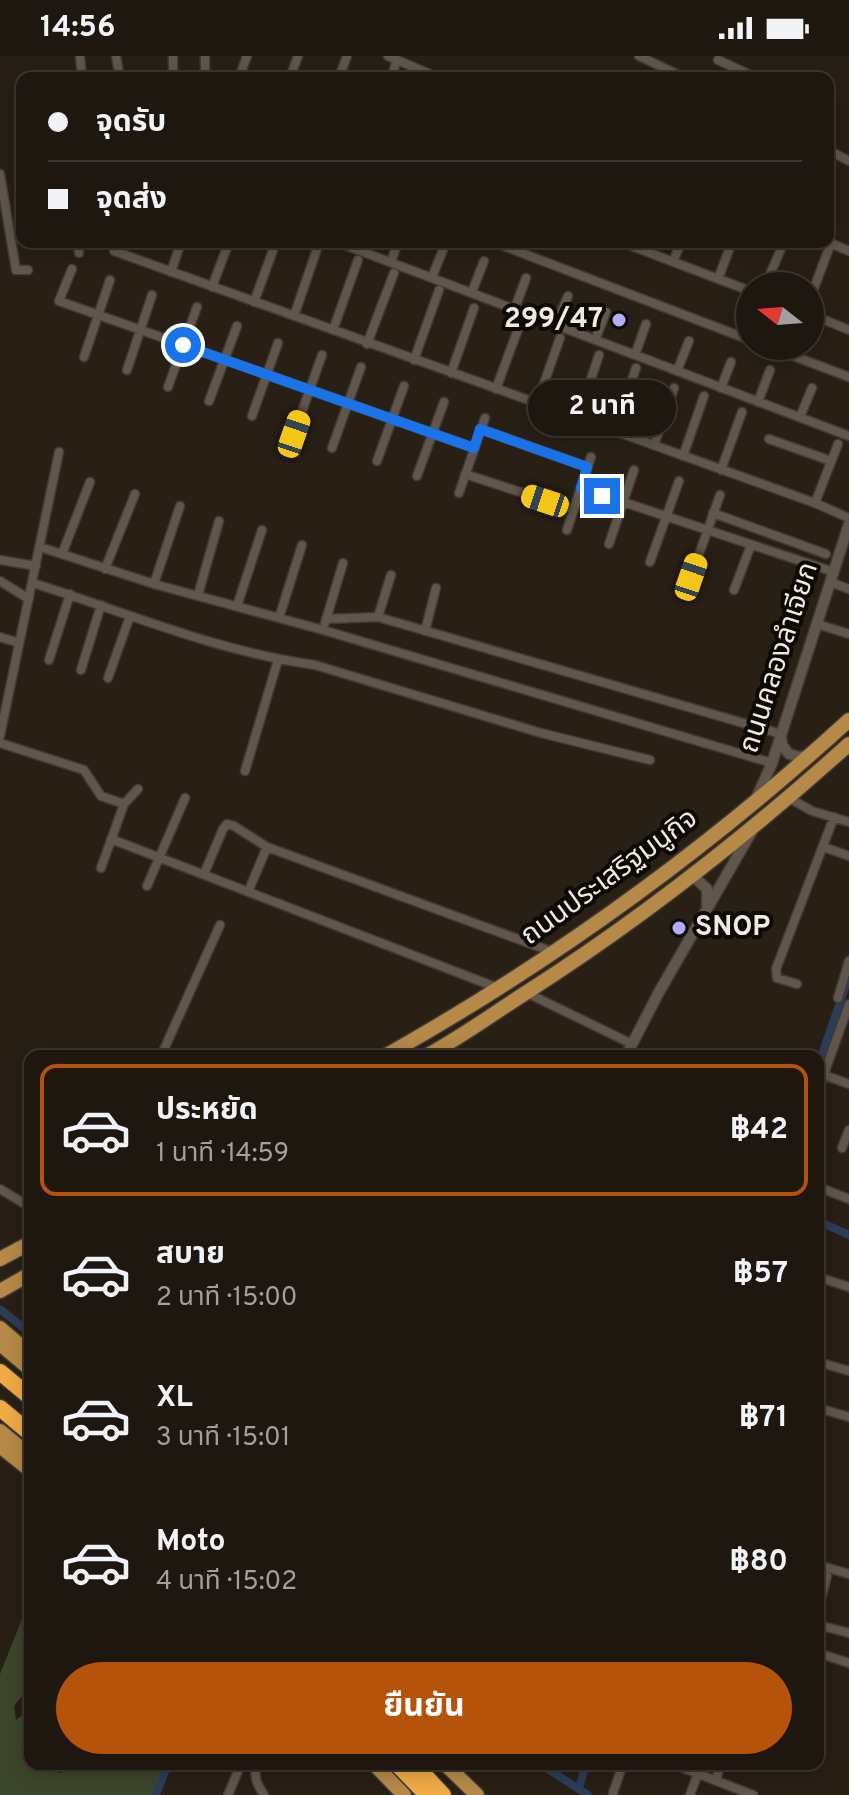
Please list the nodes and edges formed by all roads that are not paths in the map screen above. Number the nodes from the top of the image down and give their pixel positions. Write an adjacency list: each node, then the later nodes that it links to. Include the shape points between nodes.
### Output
1 (388, 56): 3 (street)
2 (639, 56): 7 (street)
3 (397, 60): 5 (street); 6 (street)
4 (718, 60): 8 (street)
5 (393, 72)
6 (425, 72)
7 (672, 72)
8 (744, 72)
9 (0, 174): 31 (street, via 16,270)
10 (79, 248): 25 (street)
11 (179, 248): 32 (street)
12 (227, 248): 41 (street)
13 (274, 248): 46 (street)
14 (317, 248): 52 (street)
15 (358, 248): 28 (street)
16 (396, 248): 28 (street)
17 (444, 248): 36 (street)
18 (509, 248): 61 (street)
19 (640, 248): 29 (street)
20 (679, 248): 29 (street)
21 (730, 248): 38 (street)
22 (781, 248): 33 (street)
23 (827, 248): 34 (street)
24 (114, 251): 32 (street)
25 (79, 253)
26 (358, 260): 59 (street)
27 (484, 261): 43 (street)
28 (391, 262): 36 (street)
29 (673, 262): 38 (street)
30 (72, 269): 51 (street, via 59,301)
31 (28, 270)
32 (171, 272): 41 (street)
33 (771, 272)
34 (819, 272)
35 (394, 273): 66 (street)
36 (432, 277): 43 (street)
37 (526, 278): 49 (street)
38 (718, 279): 40 (street)
39 (110, 280): 51 (street)
40 (736, 286)
41 (212, 287): 46 (street)
42 (439, 290): 73 (street)
43 (472, 292): 49 (street)
44 (152, 295): 58 (street)
45 (568, 296): 55 (street)
46 (254, 302): 52 (street)
47 (197, 307): 67 (street)
48 (474, 308): 81 (street)
49 (515, 308): 55 (street)
50 (606, 312): 63 (street)
51 (100, 315): 58 (street); 71 (street)
52 (294, 316): 59 (street)
53 (824, 320): 60 (street)
54 (521, 321): 90 (street)
55 (556, 324): 63 (street)
56 (646, 324): 70 (street)
57 (237, 326): 72 (street)
58 (139, 330): 67 (street); 78 (street)
59 (333, 330): 66 (street)
60 (849, 330)
61 (736, 335)
62 (560, 338): 95 (street)
63 (595, 340): 70 (street)
64 (689, 341): 80 (street)
65 (278, 343): 82 (street)
66 (367, 344): 73 (street)
67 (183, 345): 72 (street); 85 (street)
68 (322, 355): 89 (street)
69 (599, 355): 101 (street)
70 (635, 355): 80 (street)
71 (84, 357)
72 (225, 360): 82 (street); 92 (street)
73 (414, 360): 81 (street)
74 (804, 360): 83 (street)
75 (731, 362): 87 (street)
76 (361, 367): 96 (street)
77 (636, 368): 104 (street)
78 (127, 370)
79 (770, 370): 94 (street)
80 (677, 371): 87 (street)
81 (451, 373): 90 (street)
82 (267, 375): 89 (street); 98 (street)
83 (849, 377)
84 (404, 386): 102 (street)
85 (168, 387)
86 (674, 388): 110 (street)
87 (721, 388): 94 (street)
88 (812, 388): 99 (street)
89 (309, 389): 96 (street); 106 (street)
90 (496, 389): 95 (street)
91 (704, 396): 114 (street)
92 (209, 401)
93 (444, 402): 105 (street)
94 (758, 402): 99 (street)
95 (537, 403): 101 (street)
96 (348, 404): 102 (street); 111 (street)
97 (742, 412): 120 (street)
98 (252, 416)
99 (800, 417): 107 (street)
100 (485, 418): 103 (street)
101 (578, 418): 104 (street)
102 (392, 419): 105 (street); 116 (street)
103 (480, 429): 112 (street); 118 (street)
104 (615, 431): 110 (street)
105 (433, 433): 112 (street); 122 (street)
106 (294, 434)
107 (849, 436)
108 (769, 439): 117 (street)
109 (838, 444): 117 (street)
110 (654, 445): 114 (street)
111 (332, 448)
112 (474, 448): 121 (street)
113 (59, 452): 144 (street)
114 (683, 456): 120 (street)
115 (591, 457): 118 (street)
116 (377, 461)
117 (831, 461): 130 (street)
118 (587, 467): 125 (street)
119 (634, 470): 129 (street)
120 (721, 470): 130 (street)
121 (465, 474): 126 (street); 132 (street)
122 (417, 476)
123 (679, 481): 134 (street)
124 (90, 482): 145 (street)
125 (581, 488): 129 (street); 132 (street)
126 (459, 493)
127 (135, 494): 151 (street)
128 (720, 495): 133 (street)
129 (623, 503): 134 (street); 141 (street)
130 (815, 503): 136 (street)
131 (180, 506): 157 (street)
132 (572, 509): 138 (street)
133 (713, 513): 139 (street); 146 (street)
134 (665, 517): 139 (street); 148 (street)
135 (219, 521): 162 (street)
136 (849, 521): 140 (street, ถนนคลองลำเจียก)
137 (262, 530): 165 (street)
138 (567, 530)
139 (707, 531): 143 (street); 153 (street)
140 (846, 543): 154 (street, ถนนคลองลำเจียก)
141 (609, 544)
142 (302, 545): 168 (street)
143 (751, 545): 154 (street); 160 (street)
144 (40, 547): 145 (street); 150 (street)
145 (62, 554): 151 (street)
146 (826, 554)
147 (0, 560): 150 (street)
148 (650, 562)
149 (343, 563): 169 (street)
150 (36, 566): 156 (street)
151 (105, 569): 157 (street)
152 (391, 575): 167 (street)
153 (691, 577)
154 (832, 577): 159 (street); 170 (street, ถนนคลองลำเจียก)
155 (0, 581): 163 (street)
156 (33, 583): 161 (street); 163 (street)
157 (154, 584): 162 (street)
158 (436, 588): 172 (street)
159 (849, 589)
160 (734, 590)
161 (70, 594): 164 (street); 176 (street)
162 (198, 595): 165 (street)
163 (29, 599): 175 (street)
164 (101, 605): 166 (street); 178 (street)
165 (237, 606): 168 (street)
166 (130, 616): 177 (street); 179 (street)
167 (378, 617): 169 (street); 172 (street)
168 (279, 618): 171 (street)
169 (326, 619): 171 (street)
170 (817, 624): 173 (street); 181 (street, ถนนคลองลำเจียก)
171 (323, 630): 187 (street)
172 (425, 631): 181 (street)
173 (849, 634)
174 (0, 637): 175 (street)
175 (19, 643): 182 (street)
176 (49, 660)
177 (278, 660): 186 (street, via 315,665); 188 (street)
178 (81, 670)
179 (108, 678)
180 (849, 720): 185 (main road, ถนนประเสริฐมนูกิจ)
181 (781, 734): 185 (street, via 789,754); 187 (street, ถนนคลองลำเจียก)
182 (0, 736)
183 (0, 743): 192 (street, via 84,770 101,796)
184 (847, 749): 191 (main road, ถนนประเสริฐมนูกิจ)
185 (811, 755): 193 (main road, ถนนประเสริฐมนูกิจ)
186 (650, 760)
187 (772, 763): 193 (street, ถนนคลองลำเจียก)
188 (245, 771)
189 (138, 789): 192 (street)
190 (185, 798): 201 (street)
191 (789, 798): 194 (street); 196 (main road, ถนนประเสริฐมนูกิจ)
192 (124, 804): 197 (street)
193 (754, 805): 209 (main road, ถนนประเสริฐมนูกิจ)
194 (834, 817): 195 (street); 199 (street)
195 (849, 822)
196 (753, 829): 204 (main road, ถนนประเสริฐมนูกิจ); 207 (street)
197 (111, 839): 201 (street); 202 (street)
198 (267, 847): 203 (street, via 227,824); 206 (street); 209 (street)
199 (824, 847): 200 (street); 211 (street, via 776,969 777,978)
200 (849, 856)
201 (159, 857): 203 (street); 205 (street)
202 (101, 868)
203 (204, 874): 206 (street)
204 (693, 876): 207 (street, via 707,889); 213 (main road, ถนนประเสริฐมนูกิจ)
205 (147, 886)
206 (248, 892): 212 (street)
207 (706, 911): 216 (street)
208 (220, 925): 217 (street)
209 (554, 952): 212 (main road, ถนนประเสริฐมนูกิจ)
210 (849, 961): 214 (street)
211 (797, 984)
212 (498, 988): 218 (main road, ถนนประเสริฐมนูกิจ)
213 (526, 993): 216 (street); 219 (main road, ถนนประเสริฐมนูกิจ)
214 (838, 998)
215 (849, 1004): 221 (street)
216 (632, 1044): 220 (street)
217 (164, 1050)
218 (395, 1050)
219 (436, 1050)
220 (629, 1050)
221 (824, 1075): 222 (street)
222 (849, 1084)
223 (849, 1130): 224 (street)
224 (842, 1148)
225 (0, 1189): 228 (street)
226 (824, 1189): 227 (street)
227 (849, 1199)
228 (24, 1203)
229 (24, 1246): 230 (main road)
230 (0, 1259)
231 (24, 1277): 234 (main road)
232 (824, 1279): 233 (street)
233 (849, 1287)
234 (0, 1291)
235 (2, 1335): 236 (main road); 237 (main road)
236 (24, 1350)
237 (24, 1362)
238 (824, 1364): 239 (street)
239 (849, 1371)
240 (0, 1372): 241 (highway)
241 (24, 1392)
242 (0, 1408): 245 (highway)
243 (824, 1410): 244 (street)
244 (849, 1417)
245 (24, 1428)
246 (0, 1431): 248 (main road)
247 (0, 1446): 249 (main road)
248 (24, 1450)
249 (24, 1465)
250 (824, 1567): 251 (street)
251 (849, 1574)
252 (827, 1576): 253 (street)
253 (824, 1587)
254 (824, 1627): 255 (street)
255 (849, 1633)
256 (824, 1655): 257 (street)
257 (849, 1663)
258 (238, 1770): 270 (street)
259 (255, 1770): 271 (street)
260 (380, 1770): 272 (main road)
261 (403, 1770): 273 (highway)
262 (420, 1770): 274 (highway)
263 (451, 1770): 275 (main road)
264 (621, 1770): 269 (street)
265 (690, 1770): 267 (street)
266 (718, 1770): 268 (street)
267 (698, 1773): 268 (street); 276 (street)
268 (717, 1780): 277 (street)
269 (613, 1793)
270 (228, 1795)
271 (264, 1795)
272 (404, 1795)
273 (427, 1795)
274 (443, 1795)
275 (477, 1795)
276 (690, 1795)
277 (753, 1795)

